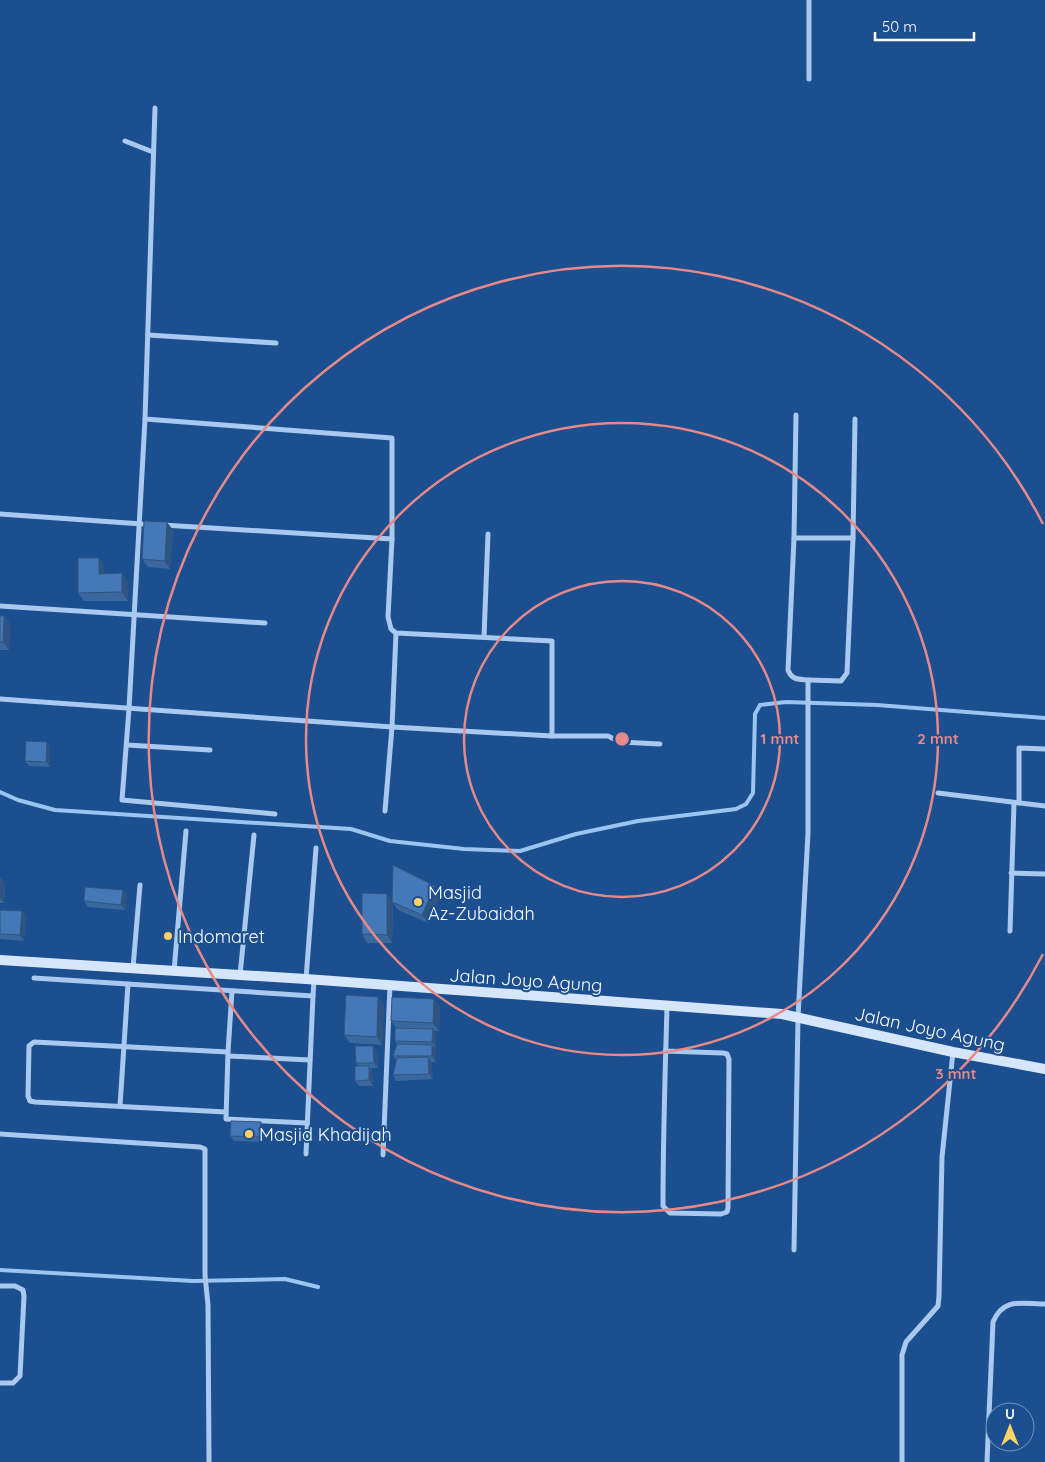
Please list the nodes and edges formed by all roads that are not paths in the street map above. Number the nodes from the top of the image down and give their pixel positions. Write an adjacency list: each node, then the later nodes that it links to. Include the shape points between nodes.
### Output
1 (809, 0): 2 (street)
2 (809, 79)
3 (155, 108): 5 (street)
4 (126, 141): 5 (street)
5 (153, 152): 6 (street)
6 (148, 335): 7 (street); 9 (street)
7 (276, 343)
8 (796, 415): 16 (street)
9 (146, 419): 12 (street); 18 (street, via 392,438)
10 (855, 419): 17 (street)
11 (0, 514): 12 (street)
12 (139, 524): 13 (street); 20 (street)
13 (149, 524)
14 (158, 525): 18 (street)
15 (488, 534): 23 (street)
16 (794, 538): 17 (street); 24 (street, via 788,670 795,679)
17 (853, 538): 24 (street, via 848,673 841,681)
18 (392, 539): 22 (street, via 388,617 391,629)
19 (0, 606): 20 (street)
20 (134, 616): 21 (street); 26 (street)
21 (265, 623)
22 (396, 633): 23 (street); 27 (street)
23 (484, 637): 28 (street, via 552,641)
24 (808, 680): 56 (street, via 808,833)
25 (0, 699): 26 (street)
26 (129, 708): 27 (street); 29 (street)
27 (392, 727): 28 (street); 36 (street)
28 (552, 736): 30 (street, via 608,736 620,742)
29 (126, 744): 32 (street); 37 (street, via 122,800)
30 (660, 744)
31 (1045, 749): 34 (street, via 1019,748)
32 (210, 750)
33 (938, 793): 34 (street)
34 (1016, 803): 35 (street); 41 (street)
35 (1045, 806)
36 (385, 811)
37 (275, 814)
38 (186, 831): 47 (street)
39 (254, 835): 48 (street)
40 (316, 848): 50 (street)
41 (1011, 873): 42 (street); 44 (street)
42 (1045, 874)
43 (140, 886): 46 (street)
44 (1010, 931)
45 (0, 960): 46 (main road, Jalan Joyo Agung)
46 (134, 968): 47 (main road, Jalan Joyo Agung)
47 (174, 970): 48 (main road, Jalan Joyo Agung)
48 (240, 975): 50 (main road, Jalan Joyo Agung)
49 (34, 978): 51 (street)
50 (310, 980): 52 (main road, Jalan Joyo Agung); 54 (street)
51 (128, 984): 53 (street); 57 (street)
52 (390, 985): 55 (main road, Jalan Joyo Agung); 68 (street)
53 (232, 991): 54 (street); 60 (street)
54 (313, 996): 61 (street)
55 (667, 1007): 56 (main road, Jalan Joyo Agung); 58 (street)
56 (798, 1016): 59 (main road, Jalan Joyo Agung); 69 (street)
57 (124, 1048): 60 (street); 63 (street); 63 (street, via 34,1042 29,1046 30,1100)
58 (665, 1051): 58 (street, via 663,1206 670,1213 721,1214 728,1208 729,1059 723,1053)
59 (953, 1052): 62 (main road, Jalan Joyo Agung); 74 (street, via 942,1158 940,1296 938,1306 906,1342 902,1355)
60 (228, 1054): 61 (street); 64 (street)
61 (310, 1060): 65 (street)
62 (1045, 1069)
63 (120, 1106): 64 (street)
64 (226, 1112): 65 (street, via 229,1120)
65 (308, 1123): 67 (street)
66 (0, 1134): 73 (street, via 205,1149)
67 (306, 1154)
68 (383, 1155)
69 (794, 1250)
70 (0, 1286): 72 (street, via 20,1288 24,1290 24,1296 20,1376 13,1383)
71 (1045, 1304): 75 (street, via 1004,1306 993,1322)
72 (0, 1383)
73 (209, 1462)
74 (902, 1462)
75 (987, 1462)

